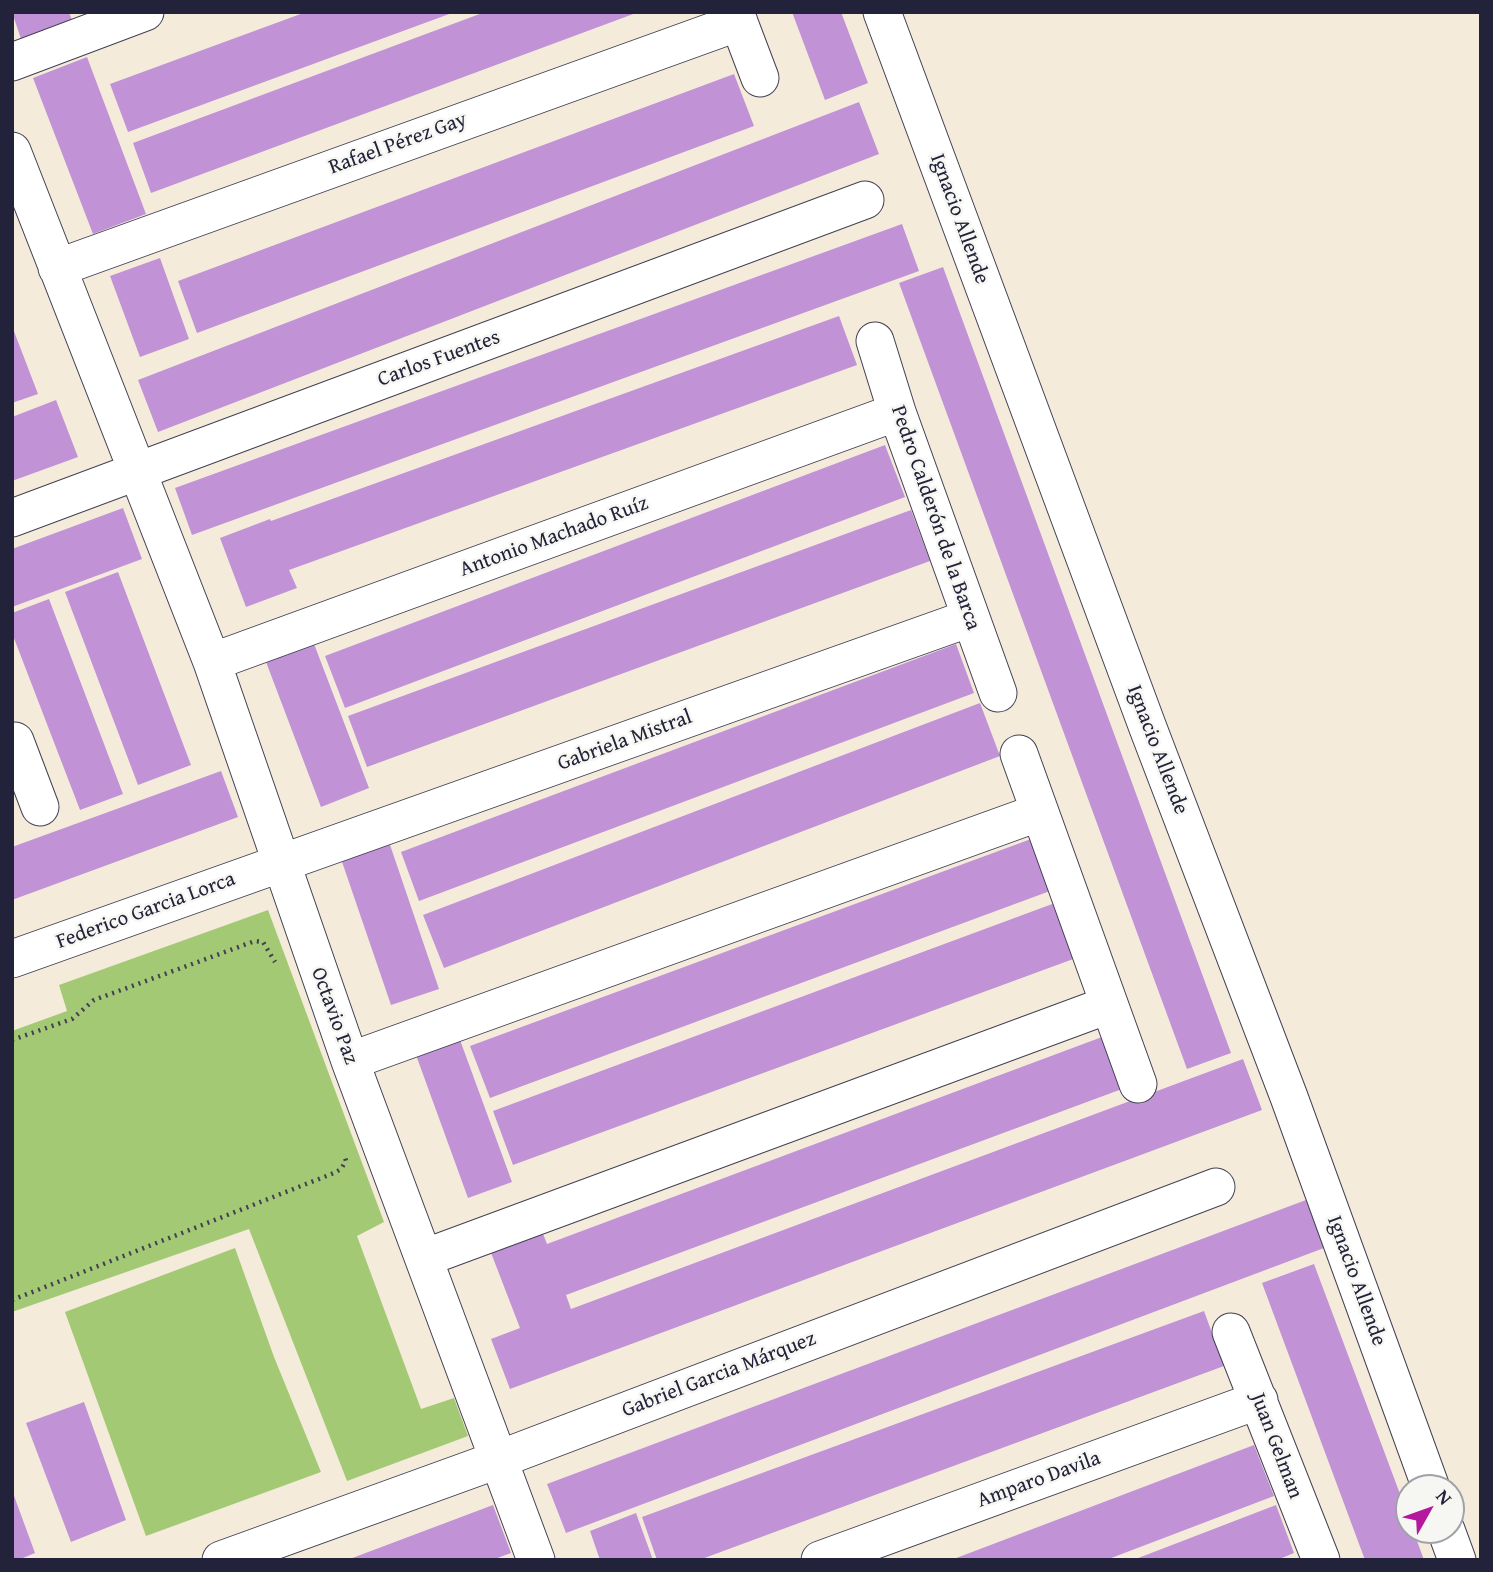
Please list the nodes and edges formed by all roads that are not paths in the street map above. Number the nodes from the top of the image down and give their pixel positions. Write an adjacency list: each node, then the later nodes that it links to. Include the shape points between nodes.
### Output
1 (145, 12): 4 (street)
2 (882, 12): 30 (street, Ignacio Allende, via 1285,1084)
3 (737, 17): 5 (street); 8 (street, Rafael Pérez Gay)
4 (12, 62)
5 (760, 78)
6 (12, 151): 8 (street, Octavio Paz)
7 (865, 200): 11 (street, Carlos Fuentes)
8 (57, 268): 11 (street, Octavio Paz)
9 (875, 341): 10 (street, Pedro Calderón de la Barca)
10 (897, 412): 13 (street, Pedro Calderón de la Barca); 14 (street, Antonio Machado Ruíz)
11 (138, 471): 12 (street, Carlos Fuentes); 14 (street, Octavio Paz)
12 (12, 518)
13 (970, 618): 15 (street, Pedro Calderón de la Barca); 20 (street, Gabriela Mistral)
14 (212, 662): 20 (street, Octavio Paz)
15 (998, 693)
16 (13, 738): 18 (street)
17 (1019, 754): 19 (street)
18 (40, 807)
19 (1040, 812): 22 (street); 23 (street)
20 (280, 863): 21 (street, Federico Garcia Lorca); 23 (street, Octavio Paz)
21 (12, 959)
22 (1108, 1005): 24 (street); 26 (street)
23 (350, 1061): 26 (street, Octavio Paz)
24 (1138, 1084)
25 (1216, 1186): 29 (street, Gabriel Garcia Márquez)
26 (424, 1258): 29 (street, Octavio Paz)
27 (1231, 1332): 28 (street, Juan Gelman)
28 (1259, 1400): 33 (street, Amparo Davila); 34 (street, Juan Gelman)
29 (497, 1460): 31 (street, Gabriel Garcia Márquez); 32 (street, Octavio Paz)
30 (1426, 1474)
31 (221, 1560)
32 (536, 1560)
33 (820, 1560)
34 (1321, 1560)

